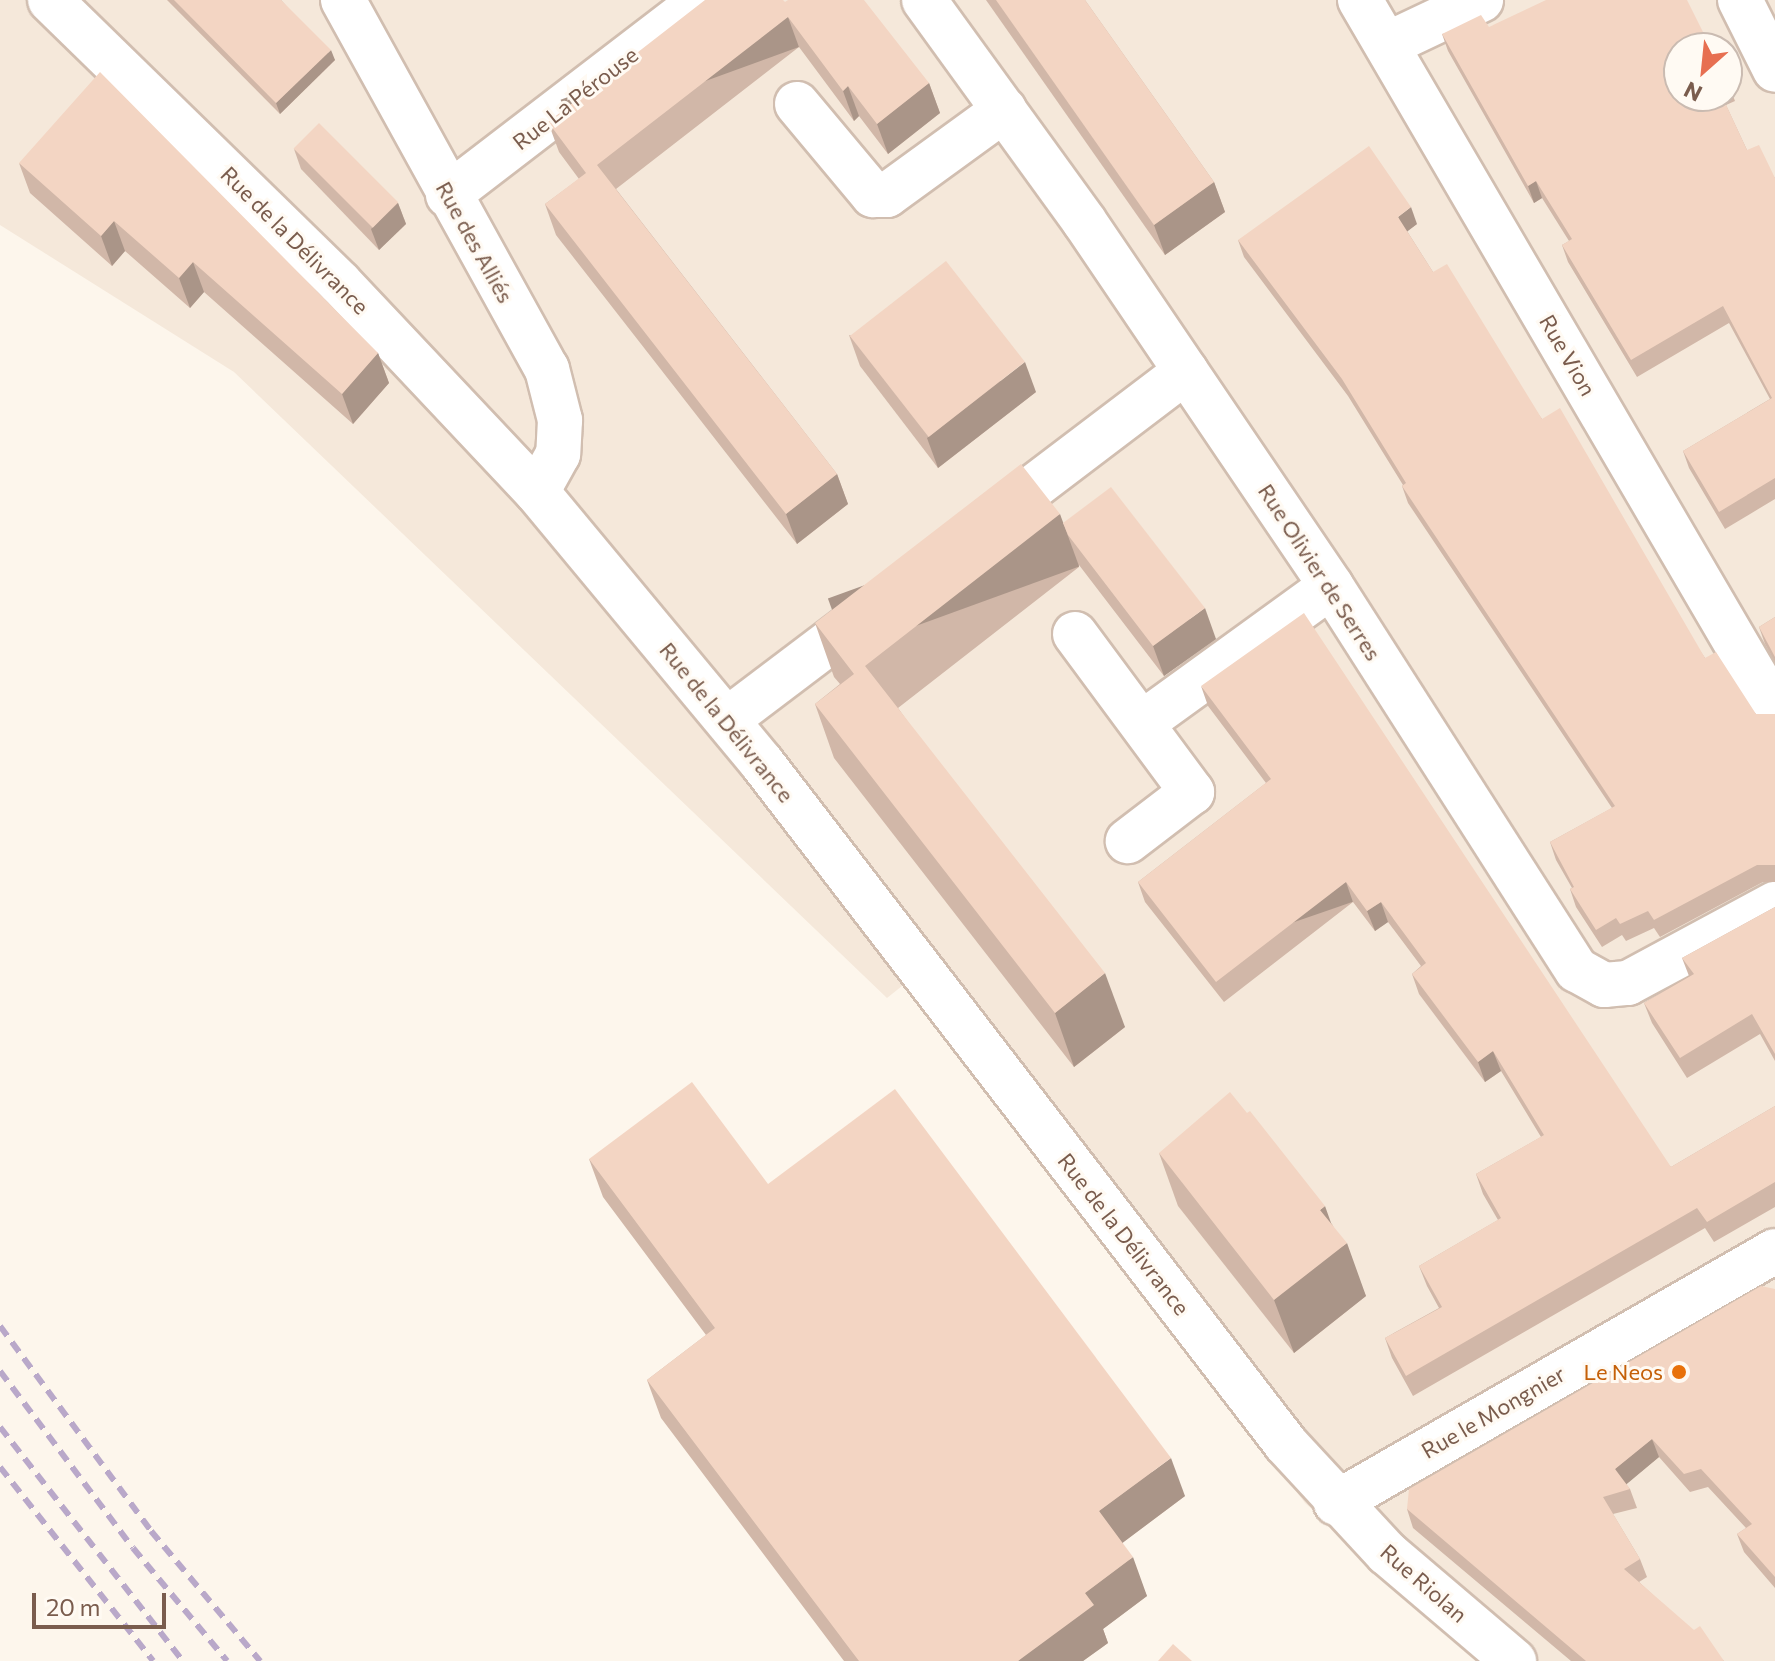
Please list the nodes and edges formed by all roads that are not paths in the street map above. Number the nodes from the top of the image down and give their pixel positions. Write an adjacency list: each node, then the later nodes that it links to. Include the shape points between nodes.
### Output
1 (50, 0): 14 (street, Rue de la Délivrance, via 339,282)
2 (343, 0): 12 (street, Rue des Alliés)
3 (702, 0): 12 (street, Rue La Pérouse)
4 (924, 0): 11 (street, Rue Olivier de Serres)
5 (1360, 0): 8 (street, Rue Vion)
6 (1481, 0): 8 (street)
7 (1740, 0): 9 (street)
8 (1388, 44): 19 (street, Rue Vion)
9 (1775, 70)
10 (797, 104): 11 (street, via 873,195 887,195)
11 (1004, 110): 13 (street, Rue Olivier de Serres)
12 (448, 195): 14 (street, Rue des Alliés, via 547,369 560,420 558,454)
13 (1186, 371): 15 (street); 17 (street, Rue Olivier de Serres)
14 (537, 492): 20 (street, Rue de la Délivrance)
15 (957, 545)
16 (906, 584): 20 (street)
17 (1331, 586): 21 (street); 23 (street, Rue Olivier de Serres, via 1577,970 1604,985 1628,983)
18 (1075, 634): 21 (street)
19 (1775, 710)
20 (728, 719): 25 (street, Rue de la Délivrance)
21 (1142, 723): 22 (street, via 1192,792)
22 (1128, 841)
23 (1775, 904)
24 (1775, 1251): 25 (street, Rue le Mongnier)
25 (1336, 1503): 26 (street, Rue Riolan)
26 (1514, 1661)

